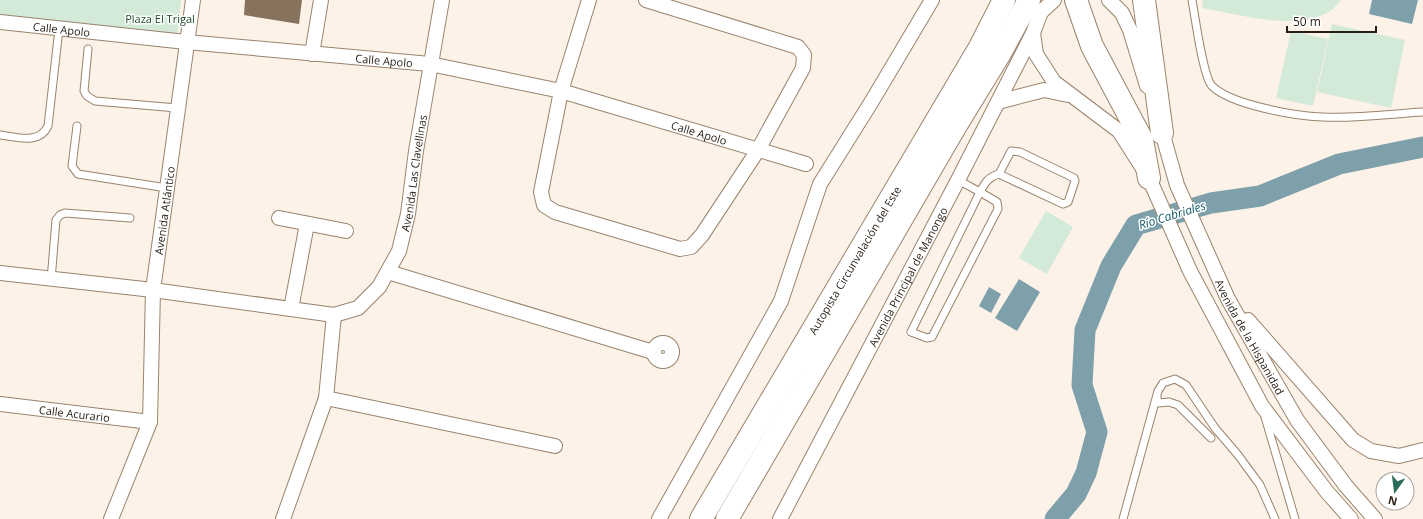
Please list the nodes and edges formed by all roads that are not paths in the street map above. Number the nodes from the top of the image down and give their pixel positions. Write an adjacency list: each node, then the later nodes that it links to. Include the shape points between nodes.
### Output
1 (193, 0): 17 (street, Avenida Atlántico)
2 (321, 0): 19 (street)
3 (442, 0): 20 (street, Avenida Las Clavellinas)
4 (589, 0): 21 (street)
5 (646, 0): 29 (street, via 798,47 804,55 803,68)
6 (932, 0): 58 (street, via 820,184 781,301)
7 (1004, 0): 59 (highway, Autopista Circunvalación del Este, via 980,47)
8 (1029, 0): 60 (highway, Autopista Circunvalación del Este, via 999,56 955,126)
9 (1054, 0): 16 (street, Avenida Principal de Manongo, via 1041,12)
10 (1076, 0): 32 (highway, via 1092,46 1142,140)
11 (1109, 0): 27 (street, Avenida de la Hispanidad, via 1122,13 1130,30)
12 (1144, 0): 27 (highway)
13 (1192, 0): 25 (lane, via 1206,74 1212,86 1230,97 1247,104 1322,117)
14 (0, 22): 15 (street, Calle Apolo)
15 (59, 29): 17 (street, Calle Apolo); 28 (lane, via 48,126 44,134 38,138)
16 (1033, 33): 22 (street, Avenida de la Hispanidad, via 1036,54 1046,70 1054,82); 23 (street, Avenida Principal de Manongo)
17 (186, 42): 19 (street, Calle Apolo); 24 (street, Avenida Atlántico)
18 (88, 49): 24 (lane, via 84,91 87,96 95,101)
19 (312, 54): 20 (street, Calle Apolo)
20 (430, 64): 21 (street, Calle Apolo); 40 (street, Avenida Las Clavellinas, via 408,214 399,251)
21 (561, 91): 29 (street, Calle Apolo); 29 (street, via 541,192 544,205 555,212 680,249 691,247 702,235)
22 (1073, 96): 23 (street, via 1044,90); 32 (street, Avenida de la Hispanidad, via 1119,131)
23 (998, 102): 33 (street, Avenida Principal de Manongo)
24 (177, 108): 34 (street, Avenida Atlántico)
25 (1423, 112)
26 (77, 126): 34 (lane, via 72,166 78,174)
27 (1162, 133): 44 (street, Avenida de la Hispanidad, via 1177,185)
28 (0, 135)
29 (758, 150): 30 (street, Calle Apolo)
30 (806, 164)
31 (999, 174): 31 (lane, via 1063,204 1068,202 1076,181 1016,151 1012,151); 35 (lane, via 985,182)
32 (1149, 178): 51 (street, Avenida de la Hispanidad, via 1190,271)
33 (958, 180): 35 (lane); 61 (street, Avenida Principal de Manongo)
34 (167, 188): 43 (street, Avenida Atlántico)
35 (980, 192): 35 (lane, via 997,202 998,209 932,337 927,338 910,332)
36 (130, 218): 42 (lane, via 65,213 60,215 56,220)
37 (280, 218): 38 (street)
38 (307, 224): 39 (street); 45 (street)
39 (346, 231)
40 (388, 272): 46 (street, Avenida Las Clavellinas, via 379,287 358,308); 47 (street)
41 (0, 273): 42 (street)
42 (51, 280): 43 (street)
43 (153, 290): 45 (street); 52 (street, Avenida Atlántico)
44 (1228, 299): 55 (street, via 1353,440 1371,451 1399,456); 66 (street, Avenida de la Hispanidad, via 1297,420 1346,486)
45 (291, 309): 46 (street)
46 (334, 315): 49 (street)
47 (654, 352)
48 (1158, 391): 53 (lane, via 1158,403 1169,402 1178,405); 62 (lane); 63 (lane, via 1163,383 1175,379 1186,385 1215,428 1260,485)
49 (326, 398): 54 (street); 57 (street)
50 (0, 404): 52 (street, Calle Acurario)
51 (1262, 406): 64 (lane); 65 (street, Avenida de la Hispanidad, via 1327,492)
52 (150, 422): 56 (street)
53 (1211, 438)
54 (556, 446)
55 (1423, 450)
56 (111, 519)
57 (283, 519)
58 (659, 519)
59 (702, 519)
60 (728, 519)
61 (780, 519)
62 (1123, 519)
63 (1275, 519)
64 (1295, 519)
65 (1351, 519)
66 (1375, 519)

